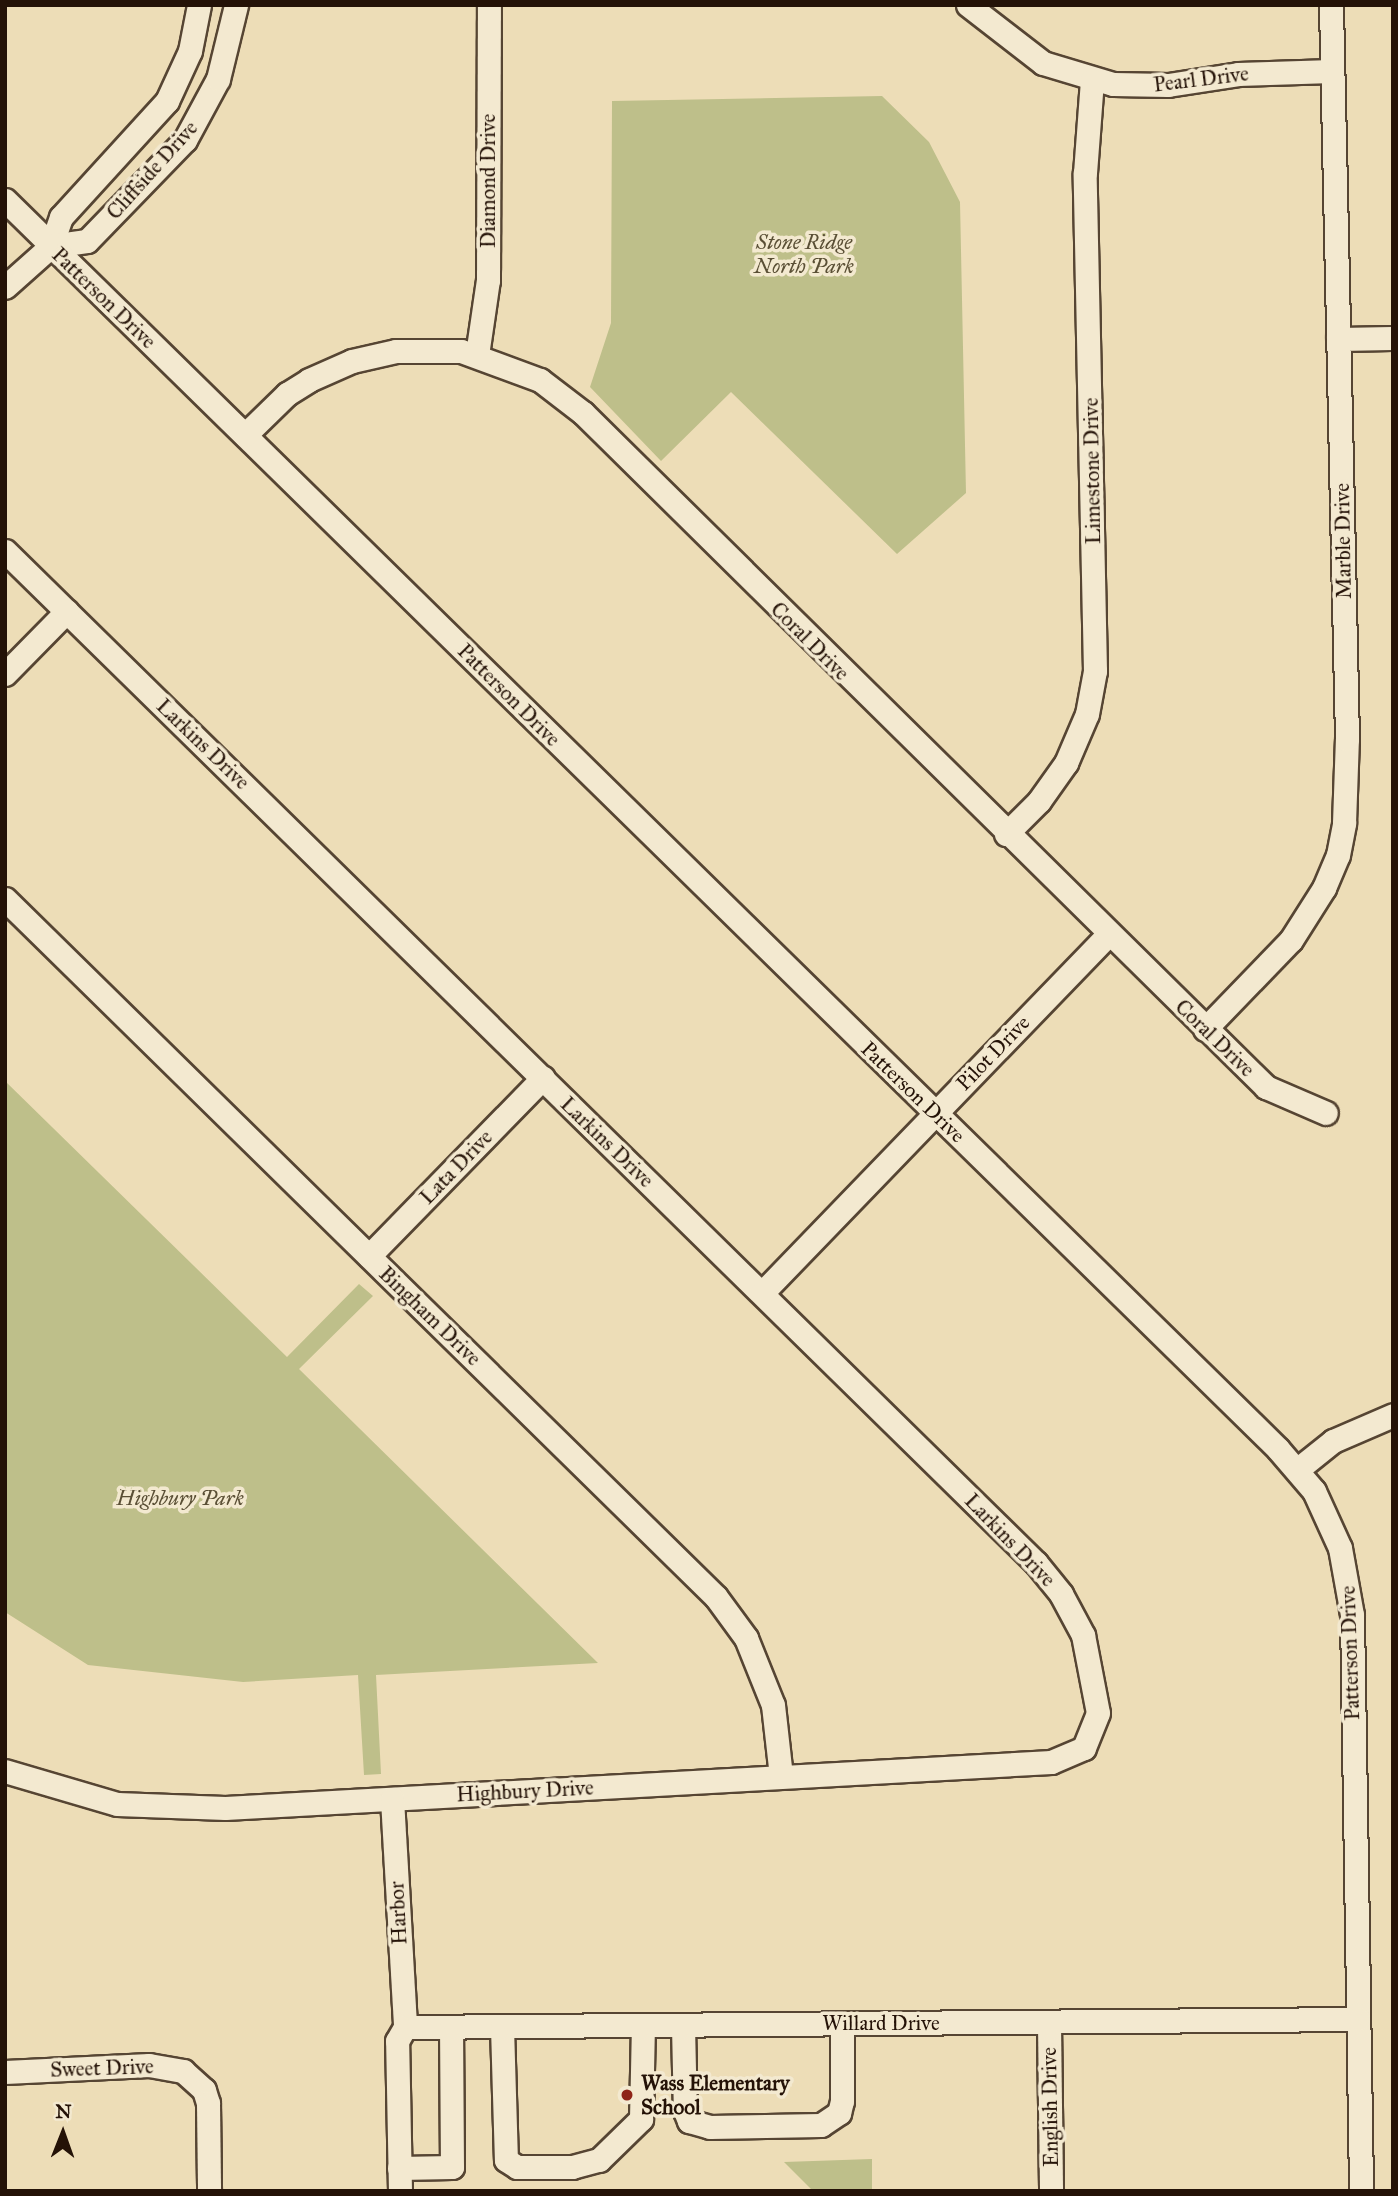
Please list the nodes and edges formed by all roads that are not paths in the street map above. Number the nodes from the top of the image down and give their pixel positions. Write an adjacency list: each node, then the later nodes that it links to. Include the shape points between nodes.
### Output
1 (199, 5): 6 (street, Cliffside Drive)
2 (236, 5): 7 (street, Cliffside Drive)
3 (489, 5): 15 (street, Diamond Drive, via 488,280)
4 (968, 5): 9 (street, Pearl Drive, via 1027,54)
5 (1331, 5): 8 (street, Marble Drive)
6 (190, 51): 7 (street); 11 (street, Cliffside Drive, via 167,101 61,217)
7 (225, 61): 11 (street, Cliffside Drive, via 199,119 146,182 87,241)
8 (1332, 71): 9 (street, Pearl Drive, via 1238,74 1156,86); 14 (street, Marble Drive)
9 (1092, 80): 20 (street, Limestone Drive, via 1085,173 1095,671 1087,714 1066,763 1039,802)
10 (5, 200): 11 (street, Patterson Drive)
11 (51, 246): 12 (street, Cliffside Drive); 16 (street, Patterson Drive)
12 (5, 287)
13 (1393, 338): 14 (street)
14 (1338, 339): 23 (street, Marble Drive, via 1347,791 1338,855 1324,888 1291,940)
15 (477, 355): 16 (street, Coral Drive, via 422,349 352,361 287,394); 20 (street, Coral Drive, via 540,380 583,413)
16 (245, 435): 26 (street, Patterson Drive)
17 (5, 551): 18 (street, Larkins Drive)
18 (67, 611): 19 (street); 24 (street, Larkins Drive)
19 (5, 674)
20 (1006, 834): 22 (street, Coral Drive)
21 (5, 900): 27 (street, Bingham Drive)
22 (1109, 934): 23 (street, Coral Drive); 26 (street, Pilot Drive)
23 (1205, 1029): 25 (street, Coral Drive, via 1266,1087)
24 (542, 1078): 27 (street, Lata Drive); 28 (street, Larkins Drive)
25 (1326, 1113)
26 (936, 1115): 28 (street, Pilot Drive); 30 (street, Patterson Drive)
27 (369, 1256): 33 (street, Bingham Drive, via 716,1597 746,1638 773,1705)
28 (762, 1293): 31 (street, Larkins Drive, via 1036,1563 1074,1615 1091,1661 1097,1723 1084,1748)
29 (1393, 1415): 30 (street, via 1333,1441)
30 (1298, 1469): 35 (street, Patterson Drive, via 1332,1526 1350,1591)
31 (1051, 1762): 33 (street, Highbury Drive)
32 (5, 1772): 34 (street, Highbury Drive, via 68,1793 142,1808)
33 (781, 1776): 34 (street, Highbury Drive)
34 (393, 1799): 40 (street, Harbor)
35 (1358, 2019): 37 (street, Willard Drive); 48 (street, Patterson Drive)
36 (842, 2023): 37 (street, Willard Drive); 38 (street, Willard Drive); 38 (street, via 839,2113 821,2125 710,2127 690,2121 685,2110)
37 (1049, 2023): 47 (street, English Drive)
38 (683, 2025): 39 (street, Willard Drive)
39 (643, 2026): 42 (street, Willard Drive); 42 (street, via 640,2119 599,2160 572,2167 517,2167 506,2160)
40 (405, 2027): 41 (street, Willard Drive); 44 (street, Harbor, via 397,2041)
41 (451, 2027): 42 (street, Willard Drive); 44 (street, via 452,2167)
42 (502, 2027)
43 (5, 2072): 45 (street, Sweet Drive, via 149,2065 176,2068 196,2079 204,2090 209,2117)
44 (400, 2168): 46 (street, Harbor)
45 (209, 2191)
46 (400, 2191)
47 (1051, 2191)
48 (1361, 2191)

